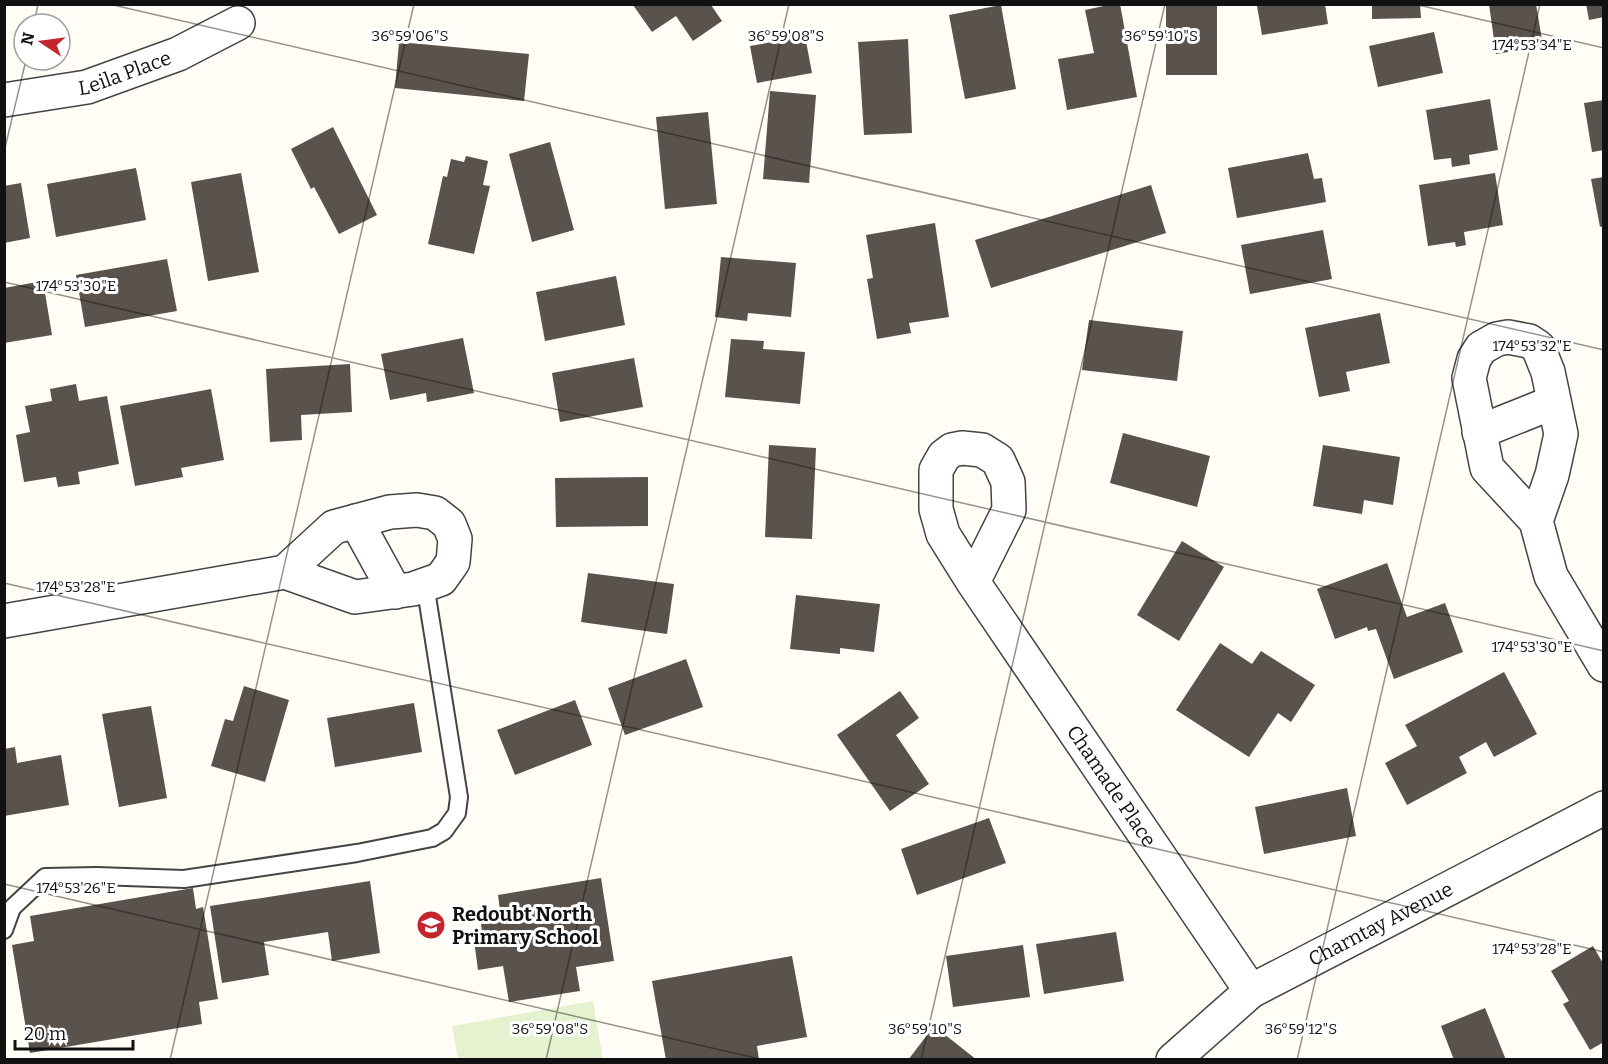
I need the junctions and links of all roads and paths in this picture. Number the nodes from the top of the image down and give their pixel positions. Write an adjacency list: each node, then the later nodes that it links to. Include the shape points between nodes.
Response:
1 (238, 23): 2 (street, Leila Place, via 178,54 87,87)
2 (4, 100)
3 (1554, 402): 4 (street); 4 (street, via 1538,347 1529,341 1497,339 1481,348 1469,378); 6 (street, via 1561,434)
4 (1479, 432): 6 (street, via 1487,468)
5 (356, 521): 7 (street, via 334,527); 9 (street); 9 (street, via 417,510 435,513 449,524 456,539 453,562 441,579)
6 (1536, 521): 11 (street, via 1551,576)
7 (285, 572): 9 (street, via 355,597); 10 (street)
8 (973, 582): 14 (street, Chamade Place)
9 (410, 588): 13 (lane, via 459,797 457,813 444,831 432,838 357,853 184,879 45,877 12,908)
10 (4, 621)
11 (1604, 665)
12 (1604, 808): 14 (street, Charntay Avenue)
13 (4, 930)
14 (1251, 991): 15 (street, Charntay Avenue)
15 (1173, 1059)

